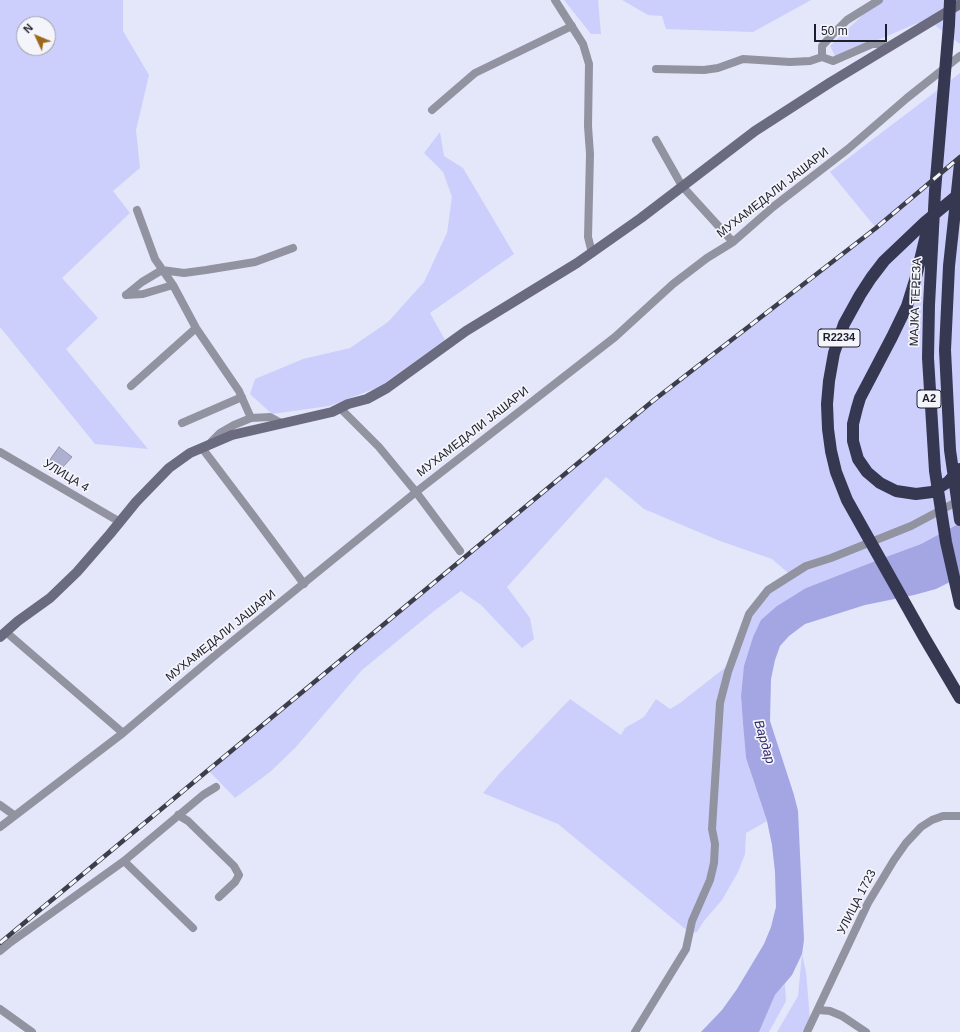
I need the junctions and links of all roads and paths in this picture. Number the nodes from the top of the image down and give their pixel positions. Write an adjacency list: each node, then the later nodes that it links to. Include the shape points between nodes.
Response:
1 (555, 0): 5 (street)
2 (879, 0): 8 (street, via 847,20 832,35 822,46)
3 (950, 0): 14 (highway, МАЈКА ТЕРЕЗА / A2)
4 (960, 4): 6 (main road)
5 (572, 26): 10 (street, via 475,73); 19 (street, via 583,44 589,64 588,236)
6 (888, 47): 8 (street, via 872,44 833,61); 13 (main road, via 755,131)
7 (960, 56): 17 (street, МУХАМЕДАЛИ ЈАШАРИ)
8 (822, 57): 9 (street, via 810,61 790,62 743,59 704,70)
9 (656, 69)
10 (432, 110)
11 (656, 140): 13 (street)
12 (960, 164): 34 (highway, A2, via 949,266 945,350 950,450)
13 (682, 186): 17 (street); 19 (main road)
14 (935, 191): 31 (highway, via 922,253 907,306 860,398 852,429 853,441 858,459 867,472 886,487 902,493 932,492); 38 (highway, МАЈКА ТЕРЕЗА / A2, via 928,305 929,394 939,500)
15 (960, 192): 40 (highway, R2234, via 884,261 851,310 834,353 827,416 829,441 840,485 858,522)
16 (137, 210): 20 (street, via 155,259)
17 (733, 242): 32 (street, МУХАМЕДАЛИ ЈАШАРИ, via 672,284 615,337)
18 (293, 248): 20 (street, via 255,262 184,273)
19 (592, 253): 25 (main road, via 466,331 387,388)
20 (162, 270): 21 (street); 21 (street, via 126,295 144,294)
21 (173, 285): 22 (street)
22 (196, 328): 23 (street); 24 (street)
23 (131, 386)
24 (242, 396): 26 (street); 27 (street)
25 (340, 408): 28 (main road); 32 (street, via 378,447)
26 (251, 418): 28 (street, via 270,417); 29 (street, via 220,433)
27 (182, 423)
28 (281, 424): 29 (main road, via 232,435)
29 (205, 446): 35 (main road, via 169,468); 37 (street)
30 (0, 452): 35 (street, УЛИЦА 4)
31 (960, 469)
32 (416, 492): 36 (street); 37 (street, МУХАМЕДАЛИ ЈАШАРИ)
33 (960, 500): 56 (street, via 911,526 806,566 768,590 749,614 720,703 712,829 716,844 710,880 692,921 686,949)
34 (960, 520)
35 (120, 522): 39 (main road, via 77,572 50,598)
36 (460, 550)
37 (304, 584): 41 (street, МУХАМЕДАЛИ ЈАШАРИ)
38 (960, 604)
39 (3, 635): 41 (street)
40 (960, 698)
41 (123, 733): 45 (street, МУХАМЕДАЛИ ЈАШАРИ)
42 (216, 787): 44 (street)
43 (0, 805): 45 (street)
44 (178, 815): 48 (street); 49 (street, via 188,821 234,866 239,875)
45 (14, 816): 47 (street, МУХАМЕДАЛИ ЈАШАРИ)
46 (960, 816): 53 (street, УЛИЦА 1723, via 943,816 932,820 921,827 906,843 868,903)
47 (0, 827)
48 (124, 861): 50 (street); 51 (street)
49 (219, 897)
50 (193, 928)
51 (0, 951)
52 (0, 1009): 55 (street)
53 (819, 1010): 54 (street, УЛИЦА 1723); 57 (street, via 842,1016)
54 (809, 1031)
55 (32, 1032)
56 (635, 1032)
57 (866, 1032)

